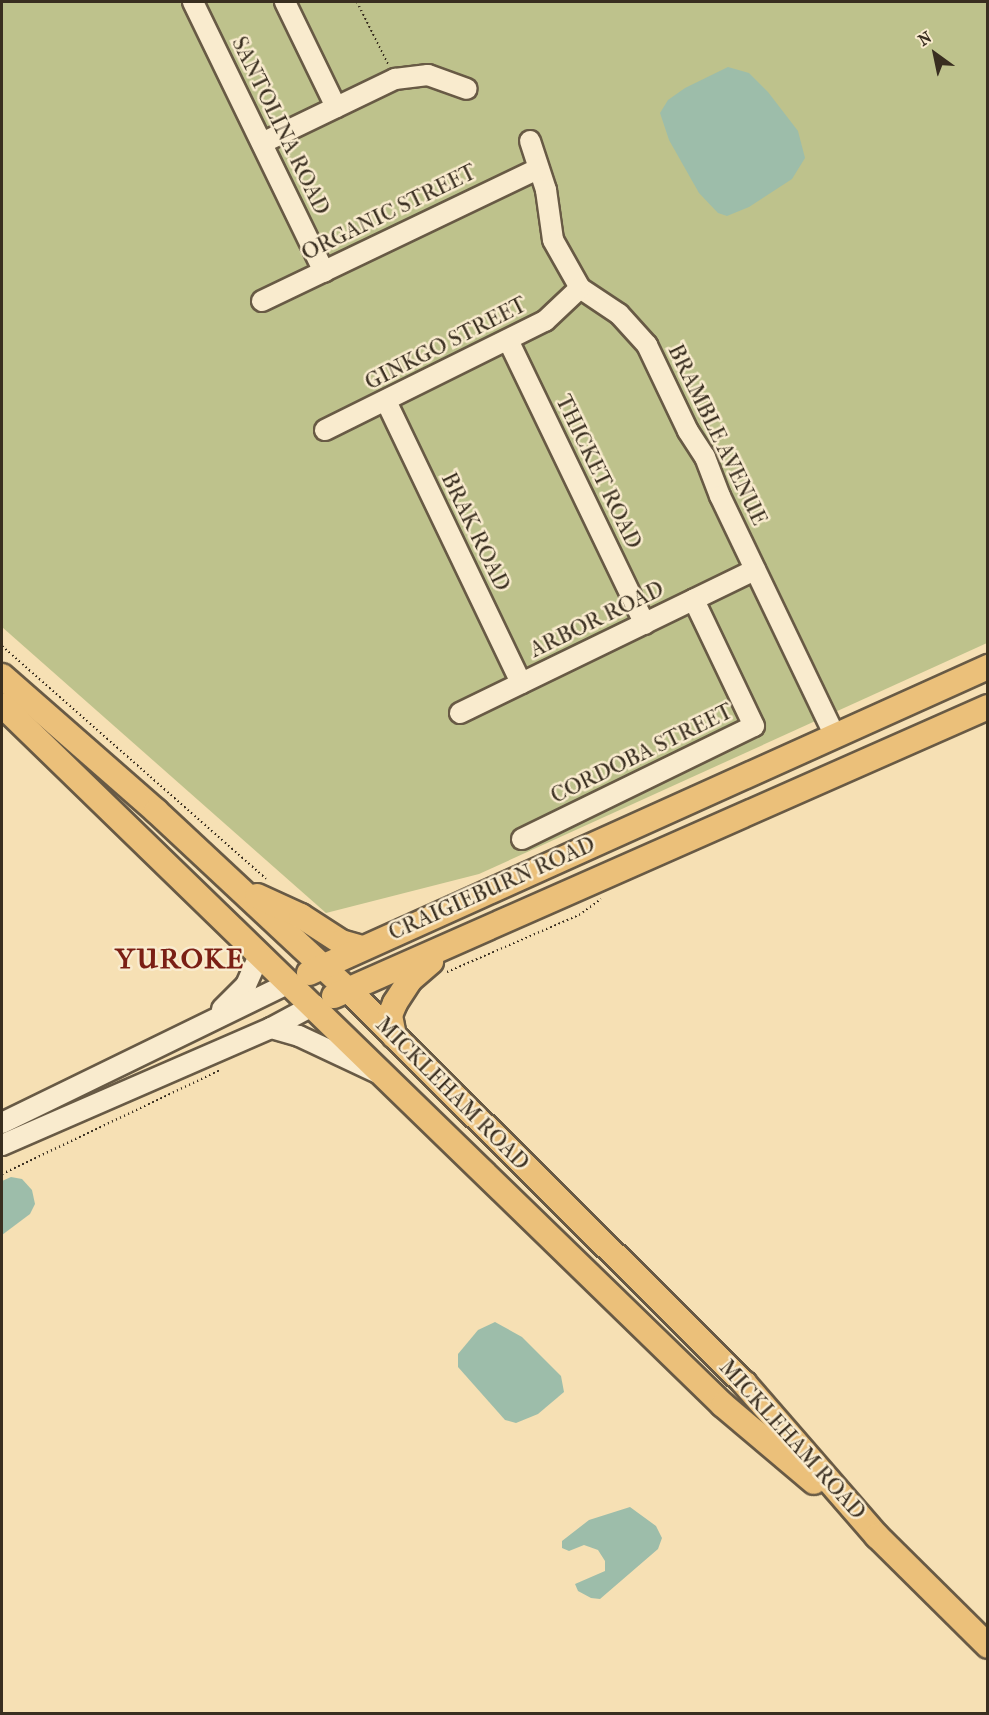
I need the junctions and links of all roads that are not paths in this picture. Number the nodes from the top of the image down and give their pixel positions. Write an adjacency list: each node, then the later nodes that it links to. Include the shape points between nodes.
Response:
1 (194, 2): 6 (street, SANTOLINA ROAD)
2 (285, 2): 4 (street)
3 (466, 89): 4 (street, via 428,75 395,79)
4 (336, 107): 6 (street)
5 (530, 141): 7 (street, BRAMBLE AVENUE)
6 (262, 143): 8 (street, SANTOLINA ROAD)
7 (537, 169): 8 (street, ORGANIC STREET); 9 (street, BRAMBLE AVENUE, via 546,190 553,240)
8 (324, 272): 10 (street, ORGANIC STREET)
9 (580, 288): 11 (street, GINKGO STREET, via 545,321); 14 (street, BRAMBLE AVENUE, via 619,314 647,345 688,431 705,457)
10 (262, 301)
11 (509, 342): 12 (street, GINKGO STREET); 16 (street, THICKET ROAD)
12 (386, 401): 13 (street, GINKGO STREET); 19 (street, BRAK ROAD)
13 (324, 430)
14 (755, 570): 15 (street, ARBOR ROAD); 23 (street, BRAMBLE AVENUE)
15 (694, 600): 16 (street, ARBOR ROAD); 24 (street, CORDOBA STREET, via 754,726 622,794)
16 (645, 624): 19 (street, ARBOR ROAD)
17 (987, 667): 23 (main road, CRAIGIEBURN ROAD)
18 (2, 676): 25 (main road, MICKLEHAM ROAD)
19 (521, 683): 22 (street, ARBOR ROAD)
20 (2, 705): 28 (main road, MICKLEHAM ROAD)
21 (987, 707): 26 (main road, CRAIGIEBURN ROAD)
22 (460, 712)
23 (834, 735): 27 (main road, CRAIGIEBURN ROAD)
24 (522, 839)
25 (239, 888): 27 (main road, via 301,916 341,942); 29 (main road, MICKLEHAM ROAD)
26 (457, 943): 31 (main road, CRAIGIEBURN ROAD); 35 (main road, via 402,990 390,1014)
27 (362, 948): 29 (main road, CRAIGIEBURN ROAD)
28 (260, 954): 30 (main road, MICKLEHAM ROAD); 33 (street, via 246,986)
29 (322, 966): 30 (main road, CRAIGIEBURN ROAD); 31 (main road, MICKLEHAM ROAD)
30 (289, 983): 32 (main road, MICKLEHAM ROAD); 33 (street, CRAIGIEBURN ROAD)
31 (348, 990): 32 (main road, CRAIGIEBURN ROAD); 35 (main road, MICKLEHAM ROAD)
32 (314, 1005): 34 (street, CRAIGIEBURN ROAD); 36 (main road, MICKLEHAM ROAD)
33 (204, 1025): 37 (street, CRAIGIEBURN ROAD)
34 (271, 1028): 36 (street, via 299,1036); 38 (street, CRAIGIEBURN ROAD)
35 (394, 1036): 39 (main road, MICKLEHAM ROAD, via 744,1383)
36 (388, 1078): 39 (main road, MICKLEHAM ROAD, via 723,1405)
37 (2, 1123)
38 (2, 1145)
39 (877, 1536): 40 (main road, MICKLEHAM ROAD)
40 (987, 1646)

